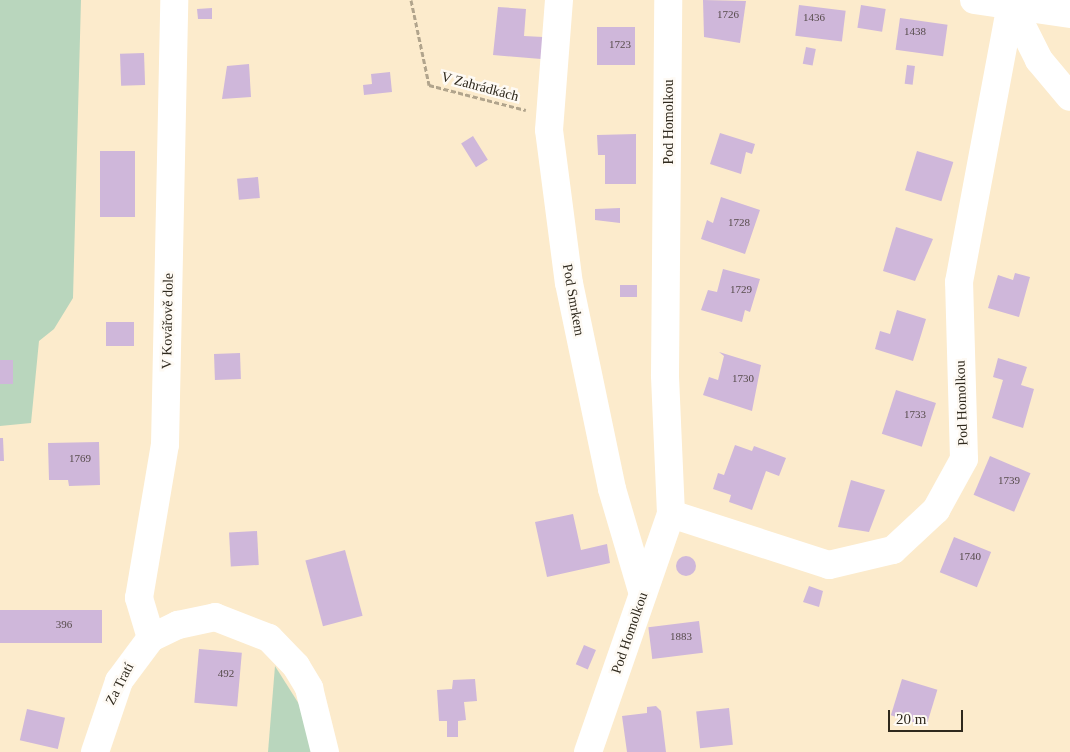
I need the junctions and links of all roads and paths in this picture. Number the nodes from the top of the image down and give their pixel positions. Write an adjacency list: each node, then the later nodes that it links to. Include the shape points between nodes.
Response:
1 (174, 0): 12 (street, V Kovářově dole, via 165,444 140,598)
2 (411, 0): 9 (path, V Zahrádkách, via 429,85)
3 (559, 0): 9 (street, Pod Smrkem)
4 (668, 0): 10 (street, Pod Homolkou, via 665,375)
5 (974, 0): 6 (street)
6 (1010, 4): 7 (street); 8 (street, via 1040,60); 10 (street, Pod Homolkou, via 959,282 964,459 936,510 893,550 829,565)
7 (1070, 14)
8 (1070, 97)
9 (550, 117): 11 (street, Pod Smrkem, via 569,283 588,384 612,489)
10 (672, 514): 11 (street, Pod Homolkou)
11 (643, 594): 15 (street, Pod Homolkou)
12 (151, 638): 13 (street, Za Tratí, via 118,681); 14 (street, Za Tratí, via 178,625 215,617 269,638 296,666 309,688)
13 (95, 752)
14 (325, 752)
15 (588, 752)

